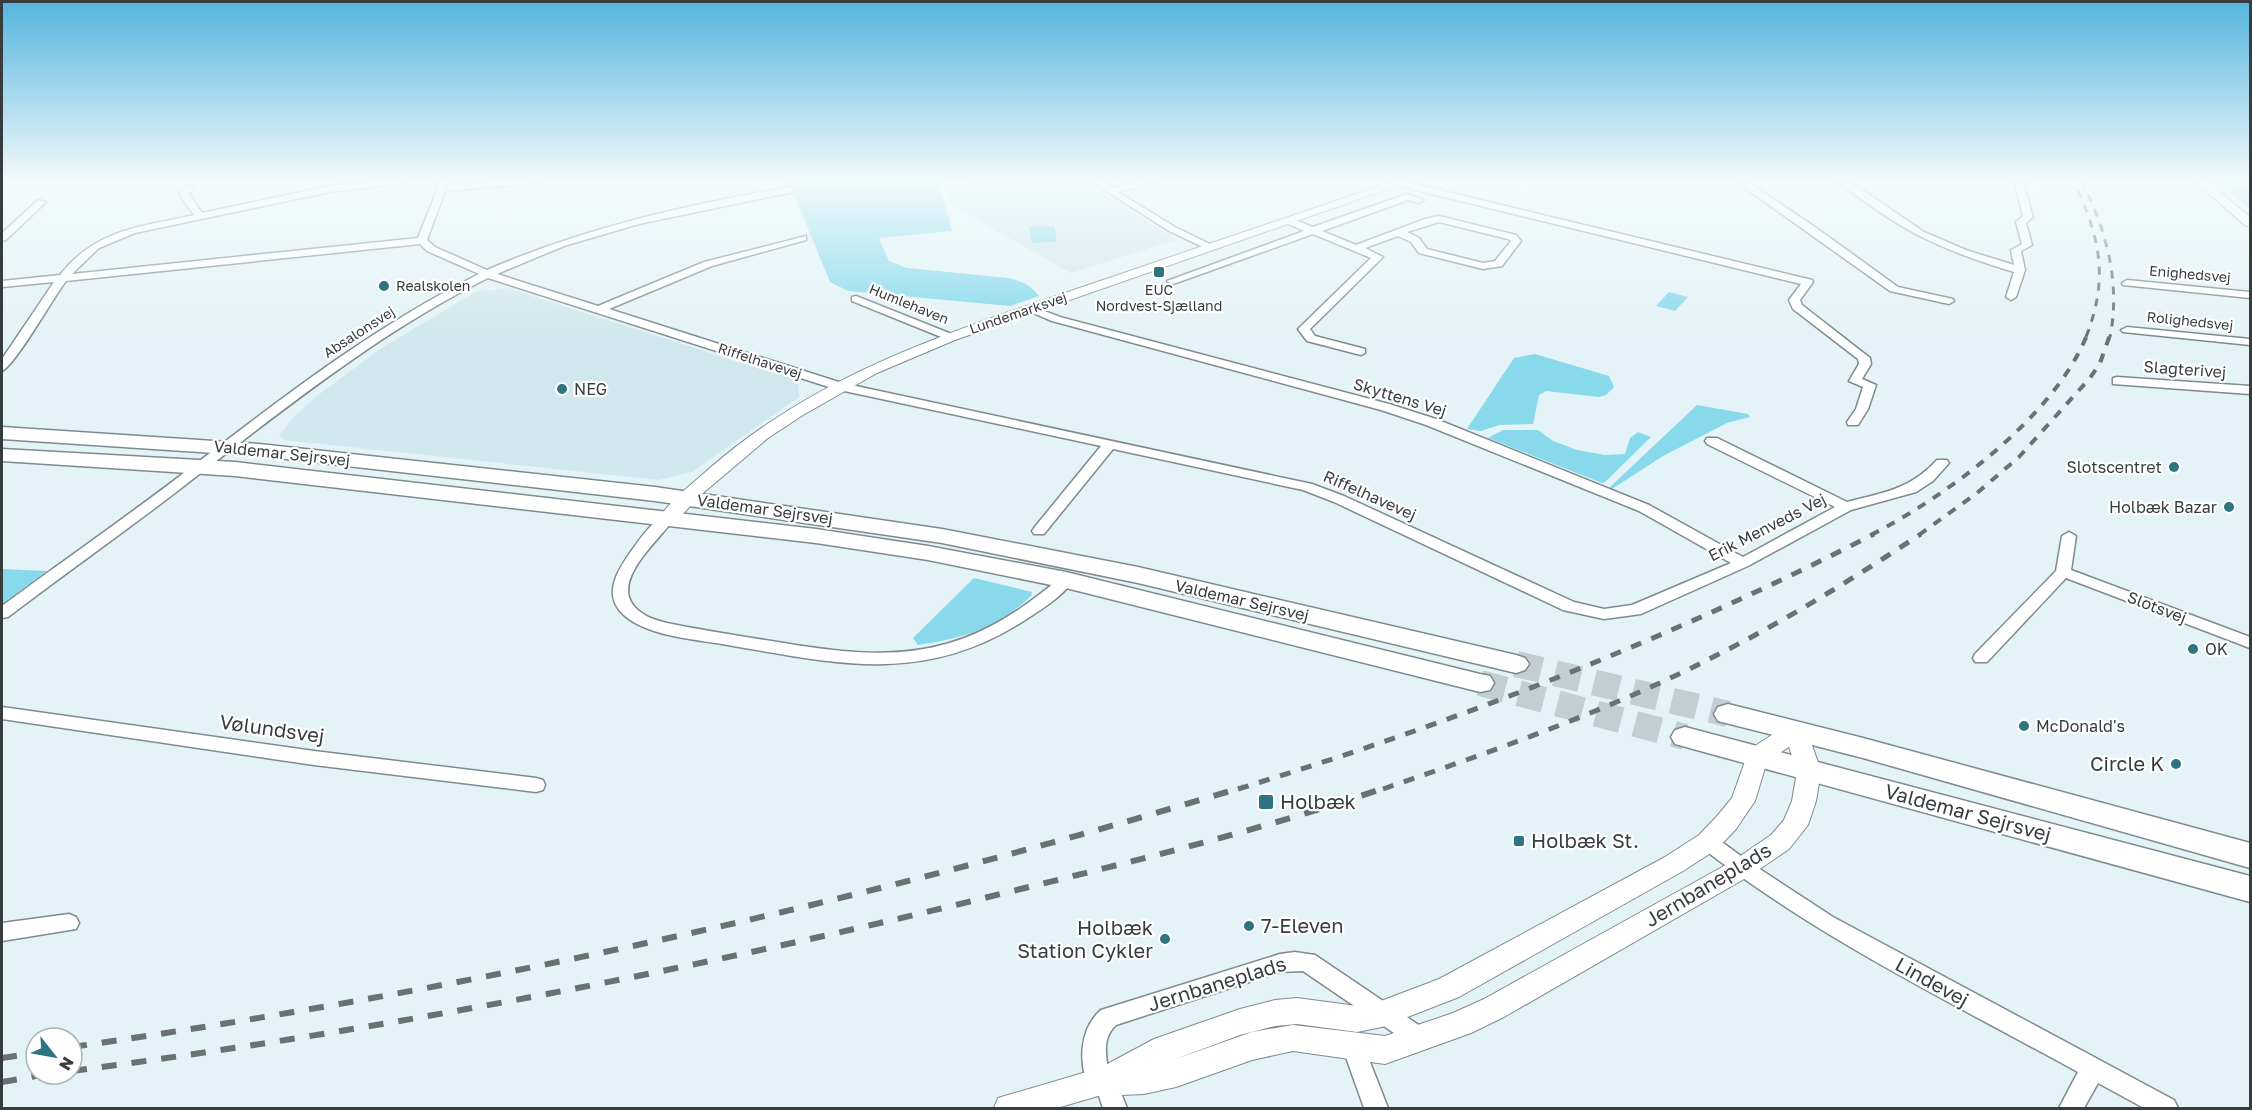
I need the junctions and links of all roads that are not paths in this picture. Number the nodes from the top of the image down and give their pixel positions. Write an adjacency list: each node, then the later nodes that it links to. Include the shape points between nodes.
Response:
1 (131, 232): 20 (street, via 87,252)
2 (425, 232): 15 (street)
3 (603, 232): 19 (street, Absalonsvej, via 550,248)
4 (1178, 232): 16 (street)
5 (1257, 232): 16 (street, Lundemarksvej)
6 (1312, 232): 21 (street)
7 (1316, 232): 17 (street)
8 (1398, 232): 9 (street, via 1416,240 1423,251 1484,266 1497,264 1516,241); 17 (street)
9 (1491, 232)
10 (1605, 232): 38 (street, via 1808,282 1794,300 1797,307 1864,358 1865,364 1855,381 1870,385)
11 (1816, 232): 27 (street, via 1894,289)
12 (1917, 232): 18 (street, via 1968,254)
13 (2023, 232): 18 (street, via 2026,246 2016,250)
14 (802, 238): 29 (street, via 708,264)
15 (422, 241): 19 (street, Riffelhavevej, via 431,249); 20 (street)
16 (1211, 247): 28 (street, Lundemarksvej)
17 (1356, 249): 33 (street, via 1378,257 1304,329 1311,339)
18 (2020, 270): 25 (street)
19 (488, 274): 29 (street, Riffelhavevej); 42 (street, Absalonsvej, via 377,337)
20 (63, 278): 23 (street); 34 (street)
21 (1172, 281)
22 (2127, 283): 24 (street, Enighedsvej)
23 (2, 284)
24 (2250, 295)
25 (2011, 297)
26 (856, 299): 31 (street, Humlehaven)
27 (1948, 301)
28 (1030, 309): 31 (street, Lundemarksvej); 51 (street, Skyttens Vej, via 1431,422 1654,512)
29 (597, 310): 36 (street, Riffelhavevej)
30 (2127, 330): 32 (street, Rolighedsvej)
31 (950, 337): 36 (street, Lundemarksvej)
32 (2250, 342)
33 (1360, 351)
34 (2, 366)
35 (2117, 381): 37 (street, Slagterivej)
36 (839, 386): 41 (street, Riffelhavevej); 46 (street, Lundemarksvej, via 756,439)
37 (2250, 390)
38 (1853, 422)
39 (2, 433): 42 (main road, Valdemar Sejrsvej)
40 (1712, 441): 47 (street)
41 (1110, 444): 49 (street); 55 (street, Riffelhavevej, via 1307,487 1569,606)
42 (226, 447): 45 (street, Absalonsvej); 46 (main road, Valdemar Sejrsvej)
43 (2, 455): 45 (main road, Valdemar Sejrsvej)
44 (1942, 463): 47 (street, Erik Menveds Vej, via 1911,489)
45 (202, 466): 48 (main road, Valdemar Sejrsvej); 54 (street, Absalonsvej)
46 (686, 498): 48 (street, Lundemarksvej); 58 (main road, Valdemar Sejrsvej, via 971,541 1138,575)
47 (1846, 507): 51 (street, Erik Menveds Vej)
48 (667, 519): 53 (main road, Valdemar Sejrsvej, via 928,552); 53 (street, via 628,567 619,589 628,612 664,628 813,653 880,660 949,648 1018,619)
49 (1039, 531)
50 (2069, 536): 52 (street)
51 (1743, 563): 55 (street, Erik Menveds Vej, via 1635,610)
52 (2063, 572): 56 (street, Slotsvej); 57 (street)
53 (1066, 580): 59 (main road, Valdemar Sejrsvej)
54 (2, 613)
55 (1604, 614)
56 (2250, 643)
57 (1981, 658)
58 (1516, 664)
59 (1480, 683)
60 (2, 712): 66 (street, Vølundsvej, via 314,758)
61 (1728, 714): 62 (main road, Valdemar Sejrsvej)
62 (1795, 731): 64 (street); 65 (street, Jernbaneplads); 68 (main road, Valdemar Sejrsvej)
63 (1685, 738): 64 (main road, Valdemar Sejrsvej)
64 (1757, 756): 65 (main road, Valdemar Sejrsvej); 67 (street, Jernbaneplads, via 1743,801)
65 (1809, 771): 69 (street, Jernbaneplads, via 1795,825 1780,842); 70 (main road, Valdemar Sejrsvej)
66 (536, 785)
67 (1708, 842): 69 (street, Lindevej); 73 (street, Jernbaneplads, via 1449,988)
68 (2250, 856)
69 (1742, 868): 74 (street, Jernbaneplads, via 1494,1008); 76 (street, Lindevej, via 1826,923)
70 (2250, 889)
71 (69, 923): 72 (street)
72 (2, 932)
73 (1382, 1014): 74 (street, Jernbaneplads); 77 (street, Jernbaneplads, via 1357,1019 1297,1011 1240,1022 1164,1049); 77 (street, Jernbaneplads, via 1306,962 1280,963 1109,1017 1099,1025 1094,1039)
74 (1421, 1039): 75 (street, Jernbaneplads, via 1385,1050)
75 (1353, 1047): 77 (street, Jernbaneplads, via 1293,1038 1252,1046 1176,1073); 79 (street)
76 (2093, 1069): 80 (street); 81 (street, Lindevej)
77 (1106, 1090): 78 (street, Jernbaneplads)
78 (1009, 1108)
79 (1376, 1108)
80 (2071, 1108)
81 (2166, 1108)

